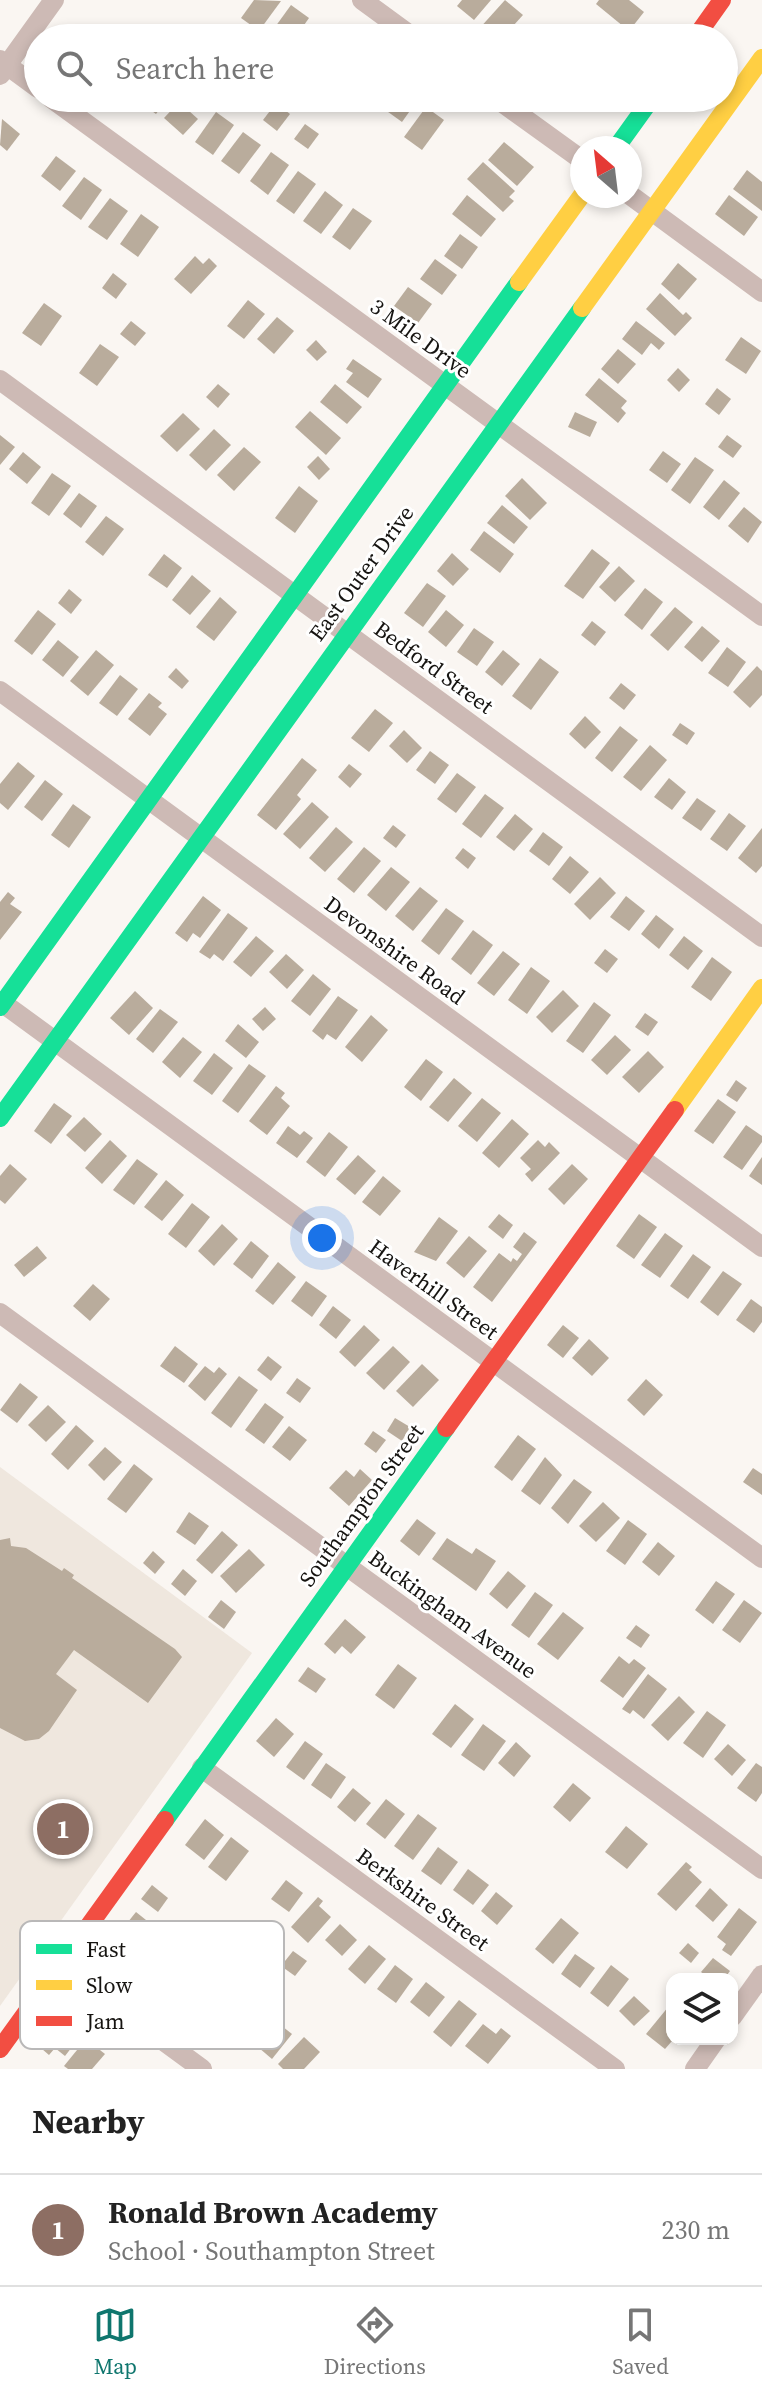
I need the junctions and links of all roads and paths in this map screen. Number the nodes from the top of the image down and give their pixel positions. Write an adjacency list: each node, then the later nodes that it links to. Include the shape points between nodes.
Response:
1 (54, 0): 4 (street)
2 (362, 0): 5 (street)
3 (722, 0): 6 (street)
4 (35, 24)
5 (395, 24)
6 (705, 24)
7 (24, 39): 9 (street)
8 (762, 58): 11 (street, East Outer Drive)
9 (2, 67): 10 (street)
10 (24, 80)
11 (738, 91)
12 (70, 112): 23 (street, 3 Mile Drive)
13 (515, 112): 17 (street)
14 (642, 112): 16 (street)
15 (723, 112): 20 (street, East Outer Drive)
16 (625, 136)
17 (570, 151)
18 (642, 204): 20 (street)
19 (573, 208): 23 (street, East Outer Drive)
20 (652, 211): 21 (street); 24 (street, East Outer Drive)
21 (762, 292)
22 (0, 380): 25 (street, Bedford Street)
23 (446, 385): 24 (street, 3 Mile Drive); 25 (street, East Outer Drive)
24 (498, 424): 26 (street, 3 Mile Drive); 27 (street, East Outer Drive)
25 (296, 596): 27 (street, Bedford Street); 29 (street, East Outer Drive)
26 (762, 616)
27 (347, 633): 30 (street, East Outer Drive); 31 (street, Bedford Street)
28 (0, 691): 29 (street, Devonshire Road)
29 (149, 800): 30 (street, Devonshire Road); 33 (street, East Outer Drive)
30 (201, 838): 34 (street, East Outer Drive); 36 (street, Devonshire Road)
31 (762, 937)
32 (762, 988): 36 (street, Southampton Street)
33 (1, 1004): 34 (street, Haverhill Street)
34 (54, 1042): 35 (street, East Outer Drive); 39 (street, Haverhill Street)
35 (0, 1118)
36 (639, 1158): 37 (street, Devonshire Road); 39 (street, Southampton Street)
37 (762, 1247)
38 (0, 1313): 41 (street, Buckingham Avenue)
39 (493, 1362): 40 (street, Haverhill Street); 41 (street, Southampton Street)
40 (762, 1558)
41 (347, 1566): 42 (street, Southampton Street); 43 (street, Buckingham Avenue)
42 (202, 1768): 44 (street, Southampton Street); 52 (street, Berkshire Street)
43 (762, 1869)
44 (92, 1921)
45 (762, 1975): 46 (street)
46 (738, 2009)
47 (20, 2021): 49 (street, Southampton Street)
48 (712, 2045): 53 (street)
49 (0, 2049)
50 (175, 2049): 51 (street)
51 (202, 2069)
52 (615, 2069)
53 (695, 2069)

